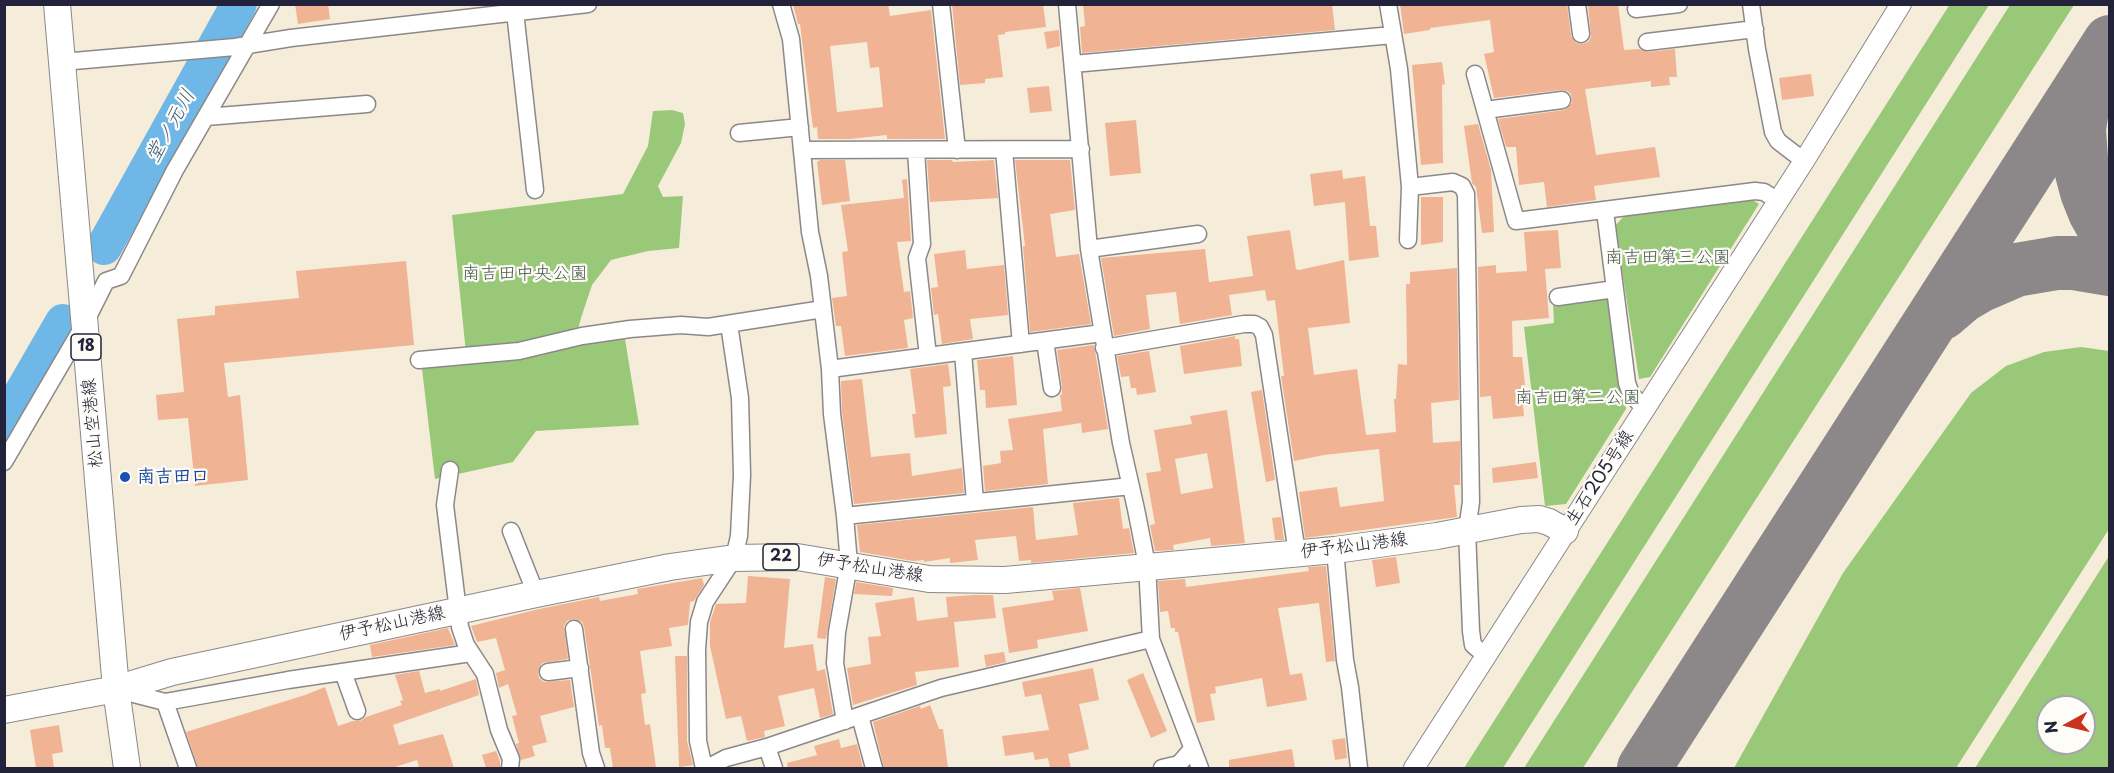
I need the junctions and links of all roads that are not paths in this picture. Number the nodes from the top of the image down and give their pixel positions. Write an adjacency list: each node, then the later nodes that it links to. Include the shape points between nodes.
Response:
1 (57, 4): 19 (main road, 松山空港線 / 18)
2 (271, 4): 18 (street)
3 (588, 4): 13 (street)
4 (781, 4): 26 (street, via 790,39)
5 (941, 4): 31 (street)
6 (1067, 4): 20 (street)
7 (1388, 4): 16 (street)
8 (1577, 4): 15 (street)
9 (1679, 4): 12 (street)
10 (1751, 4): 14 (street)
11 (1901, 4): 33 (street, 生石205号線)
12 (1636, 9)
13 (515, 12): 18 (street); 35 (street)
14 (1755, 29): 17 (street); 33 (street, via 1773,132 1778,141)
15 (1581, 34)
16 (1393, 35): 20 (street); 34 (street)
17 (1647, 42)
18 (241, 46): 19 (street); 25 (street)
19 (62, 62): 45 (main road, 松山空港線 / 18)
20 (1073, 64): 28 (street)
21 (1475, 75): 24 (street)
22 (1562, 100): 24 (street)
23 (367, 104): 25 (street)
24 (1485, 110): 37 (street, via 1516,221)
25 (206, 117): 45 (street, via 121,276 106,281)
26 (800, 127): 27 (street); 29 (street)
27 (739, 133)
28 (1081, 149): 32 (street); 40 (street)
29 (803, 150): 30 (street); 43 (street, via 810,232)
30 (916, 150): 31 (street); 50 (street, via 922,244 917,258)
31 (957, 150): 32 (street)
32 (1004, 150): 48 (street)
33 (1804, 161): 36 (street, 生石205号線)
34 (1410, 187): 39 (street); 60 (street, via 1454,182 1466,194 1470,502)
35 (535, 190)
36 (1778, 201): 37 (street, via 1755,191); 54 (street, 生石205号線)
37 (1605, 211): 41 (street)
38 (1198, 234): 40 (street)
39 (1407, 240)
40 (1089, 249): 46 (street)
41 (1615, 289): 42 (street); 54 (street, via 1628,383 1631,394)
42 (1557, 297)
43 (823, 309): 44 (street); 52 (street)
44 (729, 324): 51 (street, via 630,329 519,351); 65 (street, via 740,398 741,443 739,536)
45 (84, 325): 55 (street); 77 (main road, 松山空港線 / 18)
46 (1103, 340): 47 (street); 57 (street); 64 (street, via 1244,324 1260,327)
47 (1045, 341): 48 (street); 53 (street)
48 (1021, 344): 49 (street)
49 (963, 352): 50 (street); 58 (street)
50 (928, 356): 52 (street)
51 (419, 360)
52 (830, 369): 59 (street)
53 (1052, 388)
54 (1644, 408): 62 (street, 生石205号線)
55 (4, 462)
56 (450, 470): 69 (street, via 445,505)
57 (1131, 486): 58 (street); 67 (street)
58 (975, 502): 59 (street)
59 (845, 516): 66 (street)
60 (1467, 530): 62 (main road, 伊予松山港線 / 22, via 1539,519); 63 (main road, 伊予松山港線 / 22); 73 (street, via 1471,632 1473,645)
61 (511, 531): 68 (street)
62 (1565, 531): 73 (street, 生石205号線)
63 (1335, 550): 64 (main road, 伊予松山港線 / 22); 93 (street)
64 (1297, 553): 67 (main road, 伊予松山港線 / 22)
65 (734, 558): 66 (main road, 伊予松山港線 / 22, via 797,556); 68 (main road, 伊予松山港線 / 22); 88 (street, via 705,602 699,622 698,741)
66 (849, 564): 67 (main road, 伊予松山港線 / 22, via 929,579 1005,579); 81 (street, via 835,648 836,672)
67 (1147, 565): 71 (street)
68 (536, 594): 69 (main road, 伊予松山港線 / 22)
69 (457, 610): 72 (street); 77 (main road, 伊予松山港線 / 22, via 172,672)
70 (574, 629): 74 (street)
71 (1151, 639): 81 (street, via 941,688); 83 (street)
72 (471, 653): 75 (street); 86 (street, via 485,674 511,759)
73 (1486, 656): 94 (street, 生石205号線)
74 (580, 668): 76 (street); 87 (street)
75 (343, 672): 78 (street); 80 (street)
76 (548, 672)
77 (117, 689): 78 (street); 79 (main road, 伊予松山港線 / 22); 84 (main road, 松山空港線 / 18)
78 (165, 702): 85 (street)
79 (4, 710)
80 (357, 711)
81 (853, 719): 82 (street); 90 (street)
82 (767, 747): 88 (street); 89 (street)
83 (1192, 748): 91 (street, via 1179,764); 92 (street)
84 (127, 768)
85 (188, 768)
86 (510, 768)
87 (596, 768)
88 (705, 768)
89 (774, 768)
90 (874, 768)
91 (1162, 768)
92 (1200, 768)
93 (1359, 768)
94 (1414, 768)

